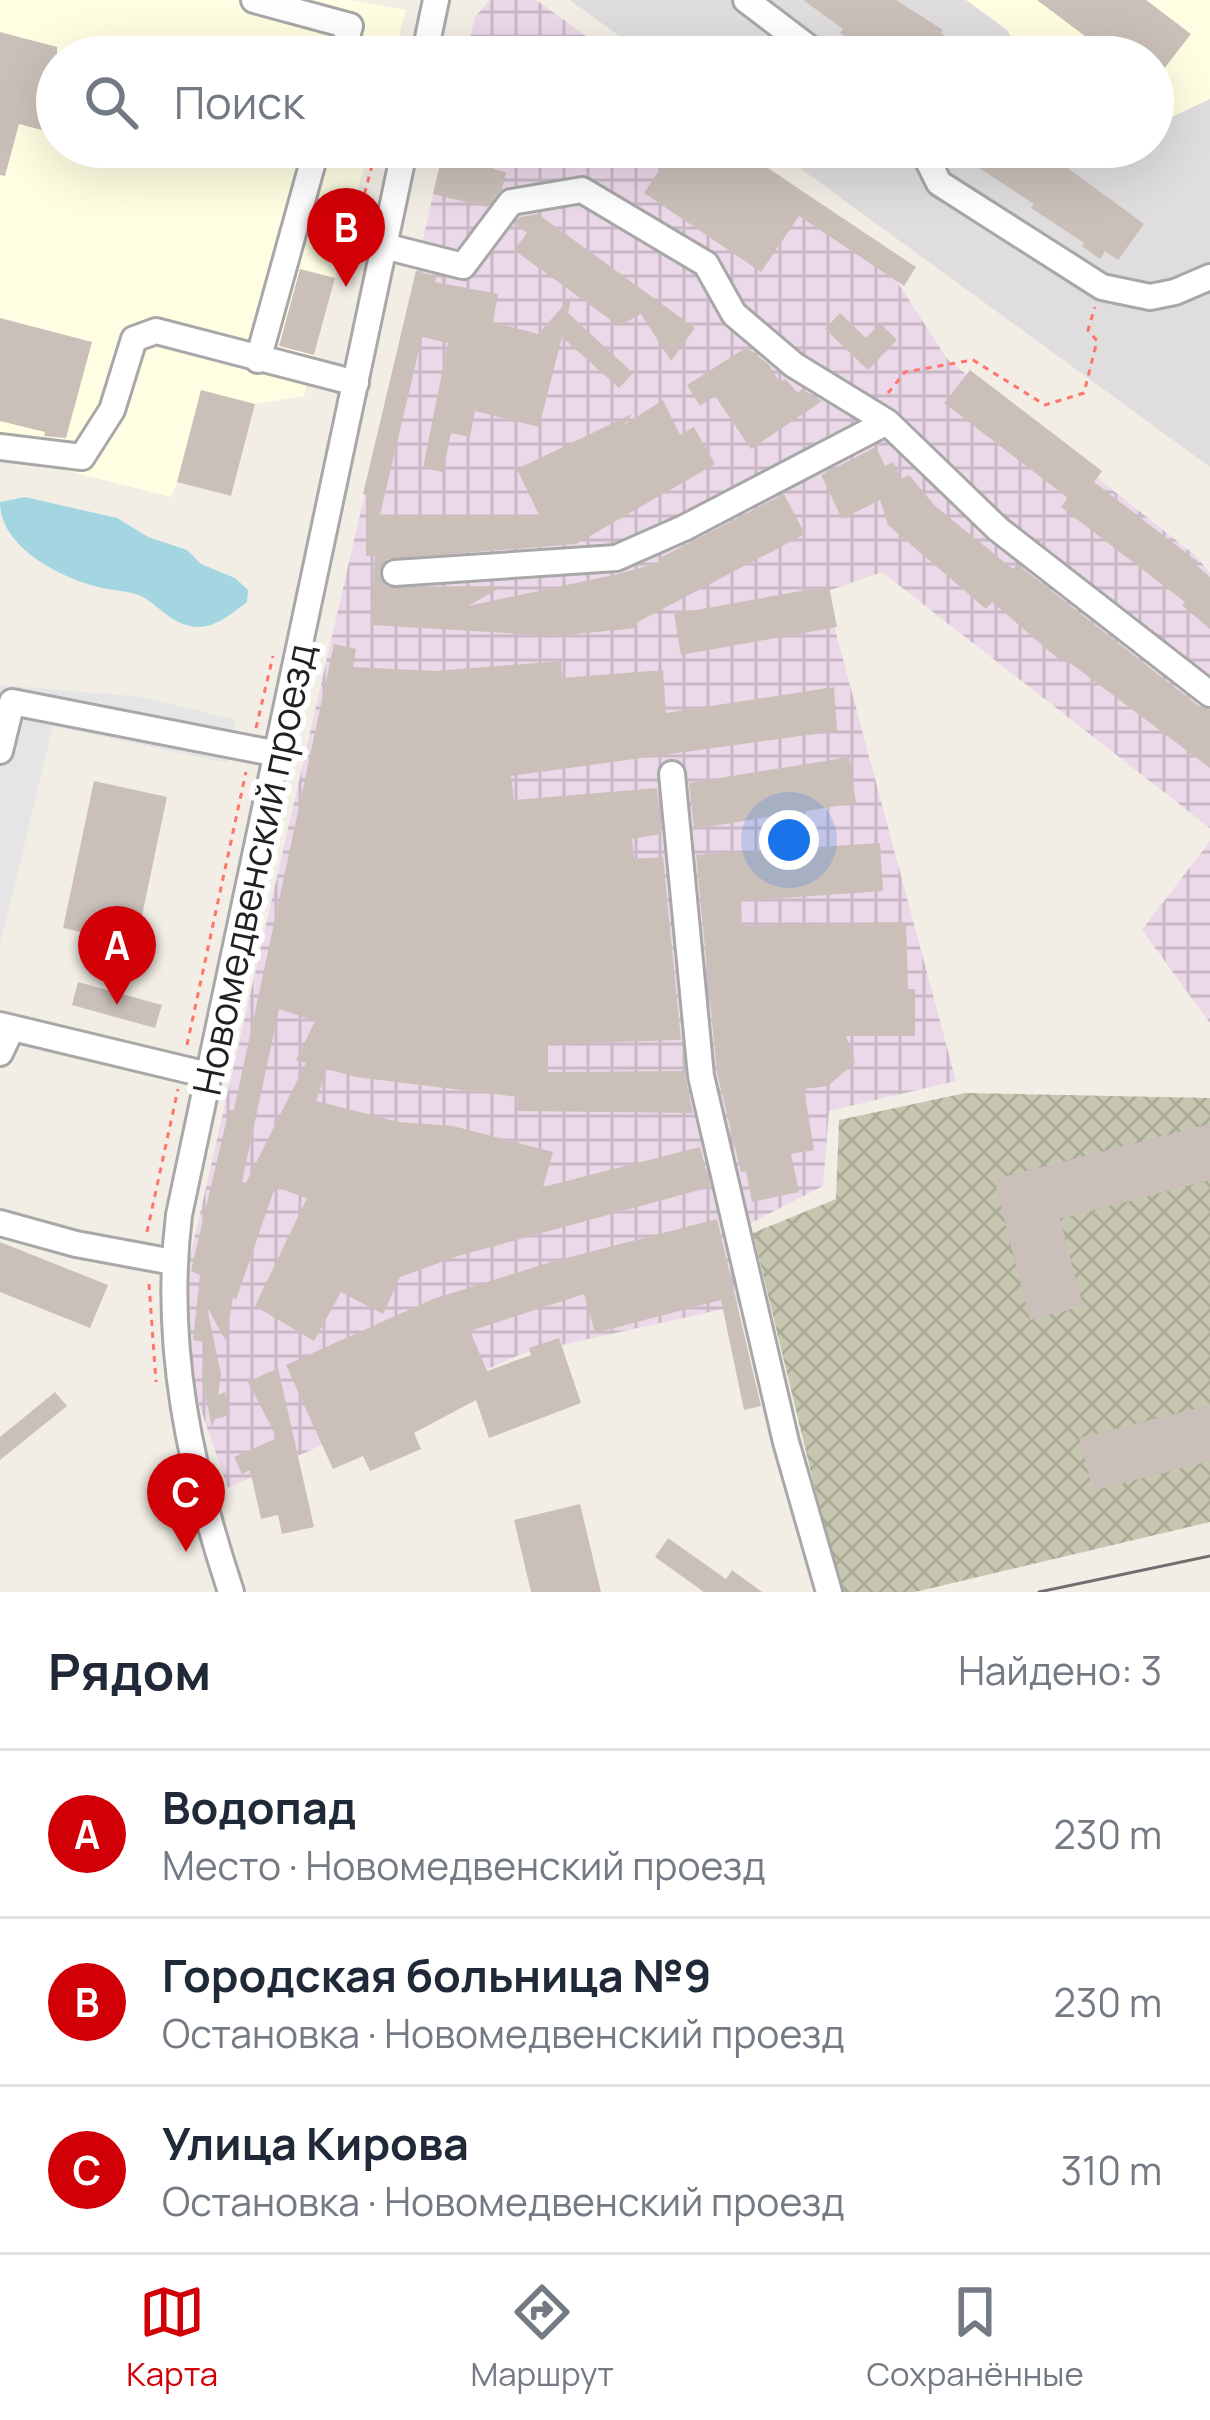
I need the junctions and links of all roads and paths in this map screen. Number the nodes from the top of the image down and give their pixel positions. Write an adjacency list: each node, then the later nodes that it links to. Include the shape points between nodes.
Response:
1 (254, 0): 4 (street, via 350,26)
2 (436, 0): 5 (street)
3 (746, 0): 6 (street)
4 (347, 36)
5 (428, 36)
6 (793, 36)
7 (310, 168): 13 (street)
8 (401, 168): 10 (street, Новомедвенский проезд)
9 (932, 168): 12 (street, via 939,183)
10 (384, 246): 14 (street, Новомедвенский проезд); 15 (street, via 463,266 511,202 583,190 706,264 734,314 794,365)
11 (1210, 277): 12 (street, via 1150,297)
12 (1102, 286): 15 (path, via 1088,330 1097,341 1084,393 1045,405 973,359 905,372)
13 (258, 360): 14 (street); 16 (street, via 156,331 134,338 112,410 82,457)
14 (356, 383): 20 (street, Новомедвенский проезд)
15 (879, 418): 17 (street, via 616,558); 18 (street, via 998,529)
16 (0, 447)
17 (395, 574)
18 (1210, 694)
19 (0, 751): 20 (street, via 12,702)
20 (278, 754): 24 (street, Новомедвенский проезд)
21 (672, 774): 28 (street, via 701,1076)
22 (6, 1027): 23 (street); 24 (street)
23 (0, 1053)
24 (208, 1075): 26 (street, Новомедвенский проезд)
25 (0, 1222): 26 (street)
26 (173, 1262): 27 (street, Новомедвенский проезд, via 183,1413)
27 (231, 1592)
28 (829, 1592)

